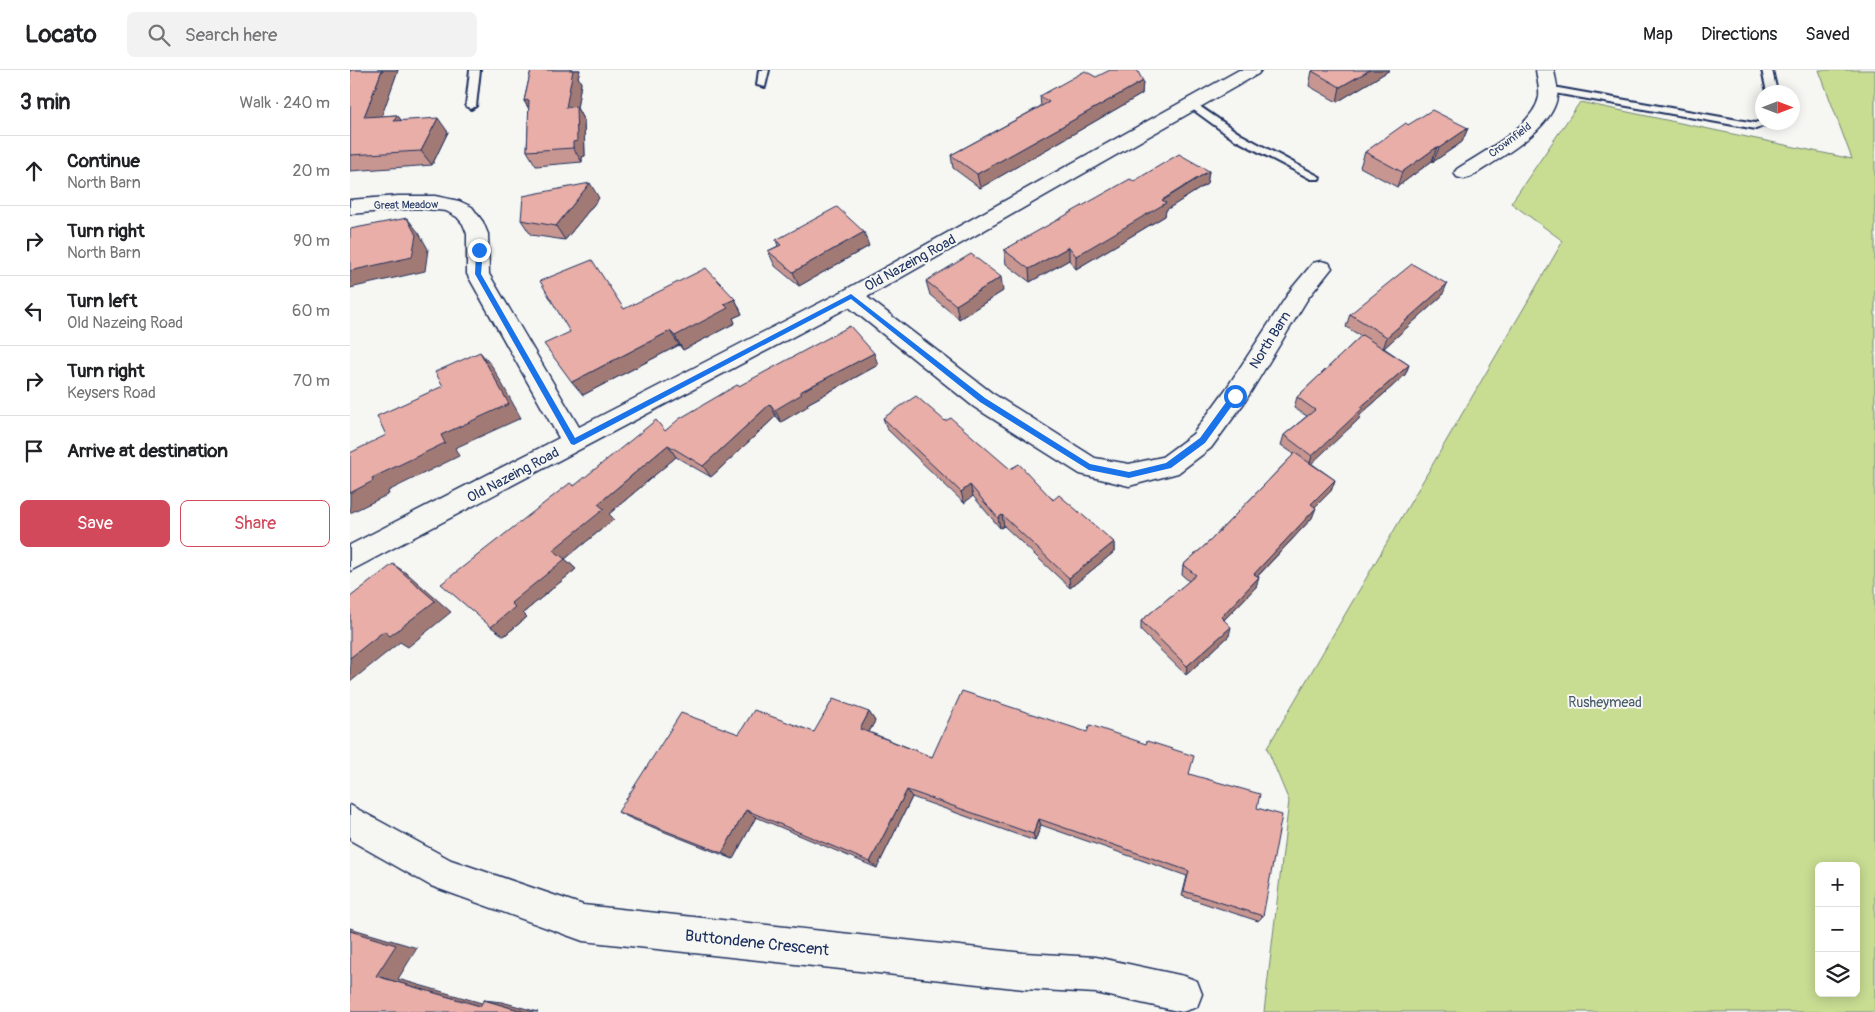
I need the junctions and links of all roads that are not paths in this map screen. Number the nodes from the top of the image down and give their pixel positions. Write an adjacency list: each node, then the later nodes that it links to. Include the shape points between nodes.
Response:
1 (475, 70): 10 (lane)
2 (764, 70): 6 (lane)
3 (1252, 70): 9 (street, Old Nazeing Road)
4 (1545, 70): 8 (street, Crownfield)
5 (1767, 70): 7 (lane)
6 (762, 85)
7 (1770, 85)
8 (1547, 89): 11 (lane); 12 (street, Crownfield, via 1548,98 1542,114 1519,135)
9 (1192, 104): 13 (lane, via 1236,136); 16 (street, Old Nazeing Road)
10 (471, 106)
11 (1755, 126)
12 (1464, 173)
13 (1315, 177)
14 (350, 207): 17 (street, Great Meadow, via 435,202 461,208 473,221 479,250 478,274)
15 (1321, 268): 16 (street, North Barn, via 1300,293 1235,396 1202,440 1169,466 1129,475 1089,467 983,400)
16 (851, 296): 17 (street, Old Nazeing Road)
17 (574, 442): 18 (street, Old Nazeing Road)
18 (350, 559)
19 (350, 822): 20 (street, Buttondene Crescent, via 443,874 583,923 1024,971 1096,975)
20 (1184, 994)

